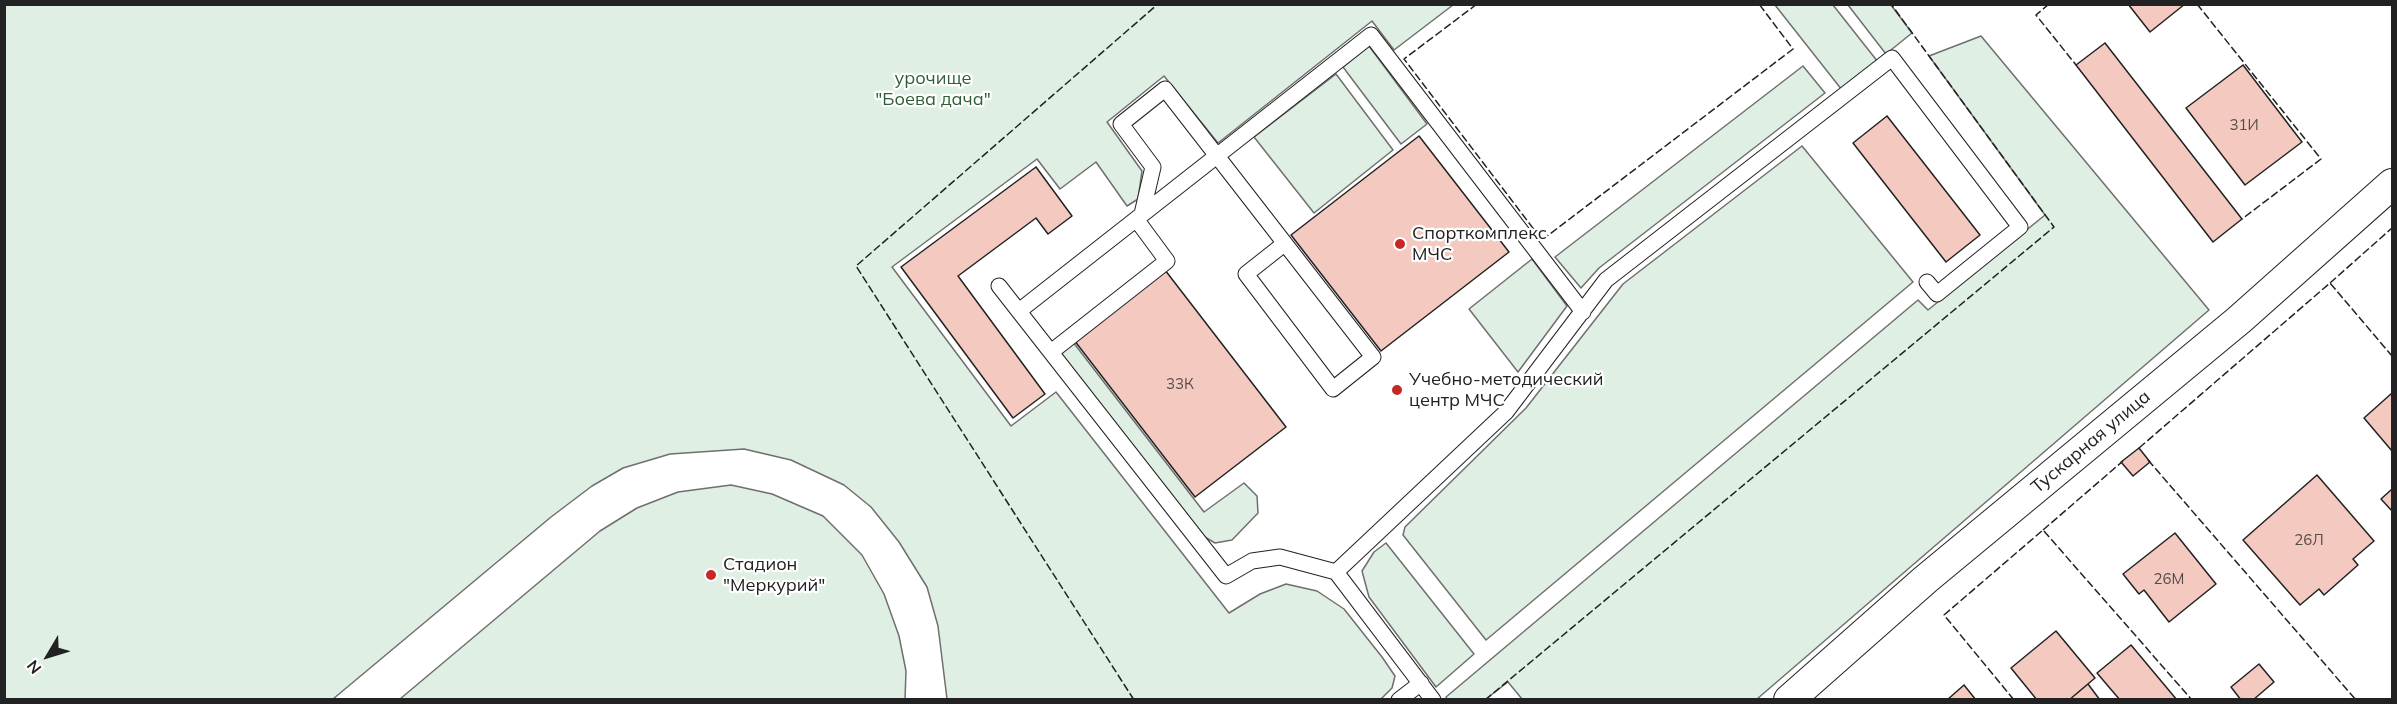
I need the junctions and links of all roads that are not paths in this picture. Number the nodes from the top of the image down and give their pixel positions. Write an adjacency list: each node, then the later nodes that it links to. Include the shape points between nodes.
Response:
1 (1216, 156): 3 (lane); 3 (lane, via 1165,89 1120,124 1153,167); 4 (lane); 8 (lane, via 1371,35)
2 (2392, 184): 14 (street, Тускарная улица, via 2239,320 1926,579)
3 (1139, 217): 7 (lane); 9 (lane, via 1167,261)
4 (1284, 244): 4 (lane, via 1246,274 1333,389 1373,357)
5 (1927, 282): 8 (lane, via 1937,294 2020,227 1892,58 1606,280)
6 (999, 286): 7 (lane)
7 (1019, 310): 9 (lane)
8 (1582, 312): 10 (lane, via 1506,412)
9 (1051, 352): 10 (lane, via 1226,576 1252,561 1280,557)
10 (1336, 572): 11 (lane)
11 (1421, 683): 12 (lane); 13 (lane)
12 (1399, 699)
13 (1433, 699)
14 (1789, 699)

